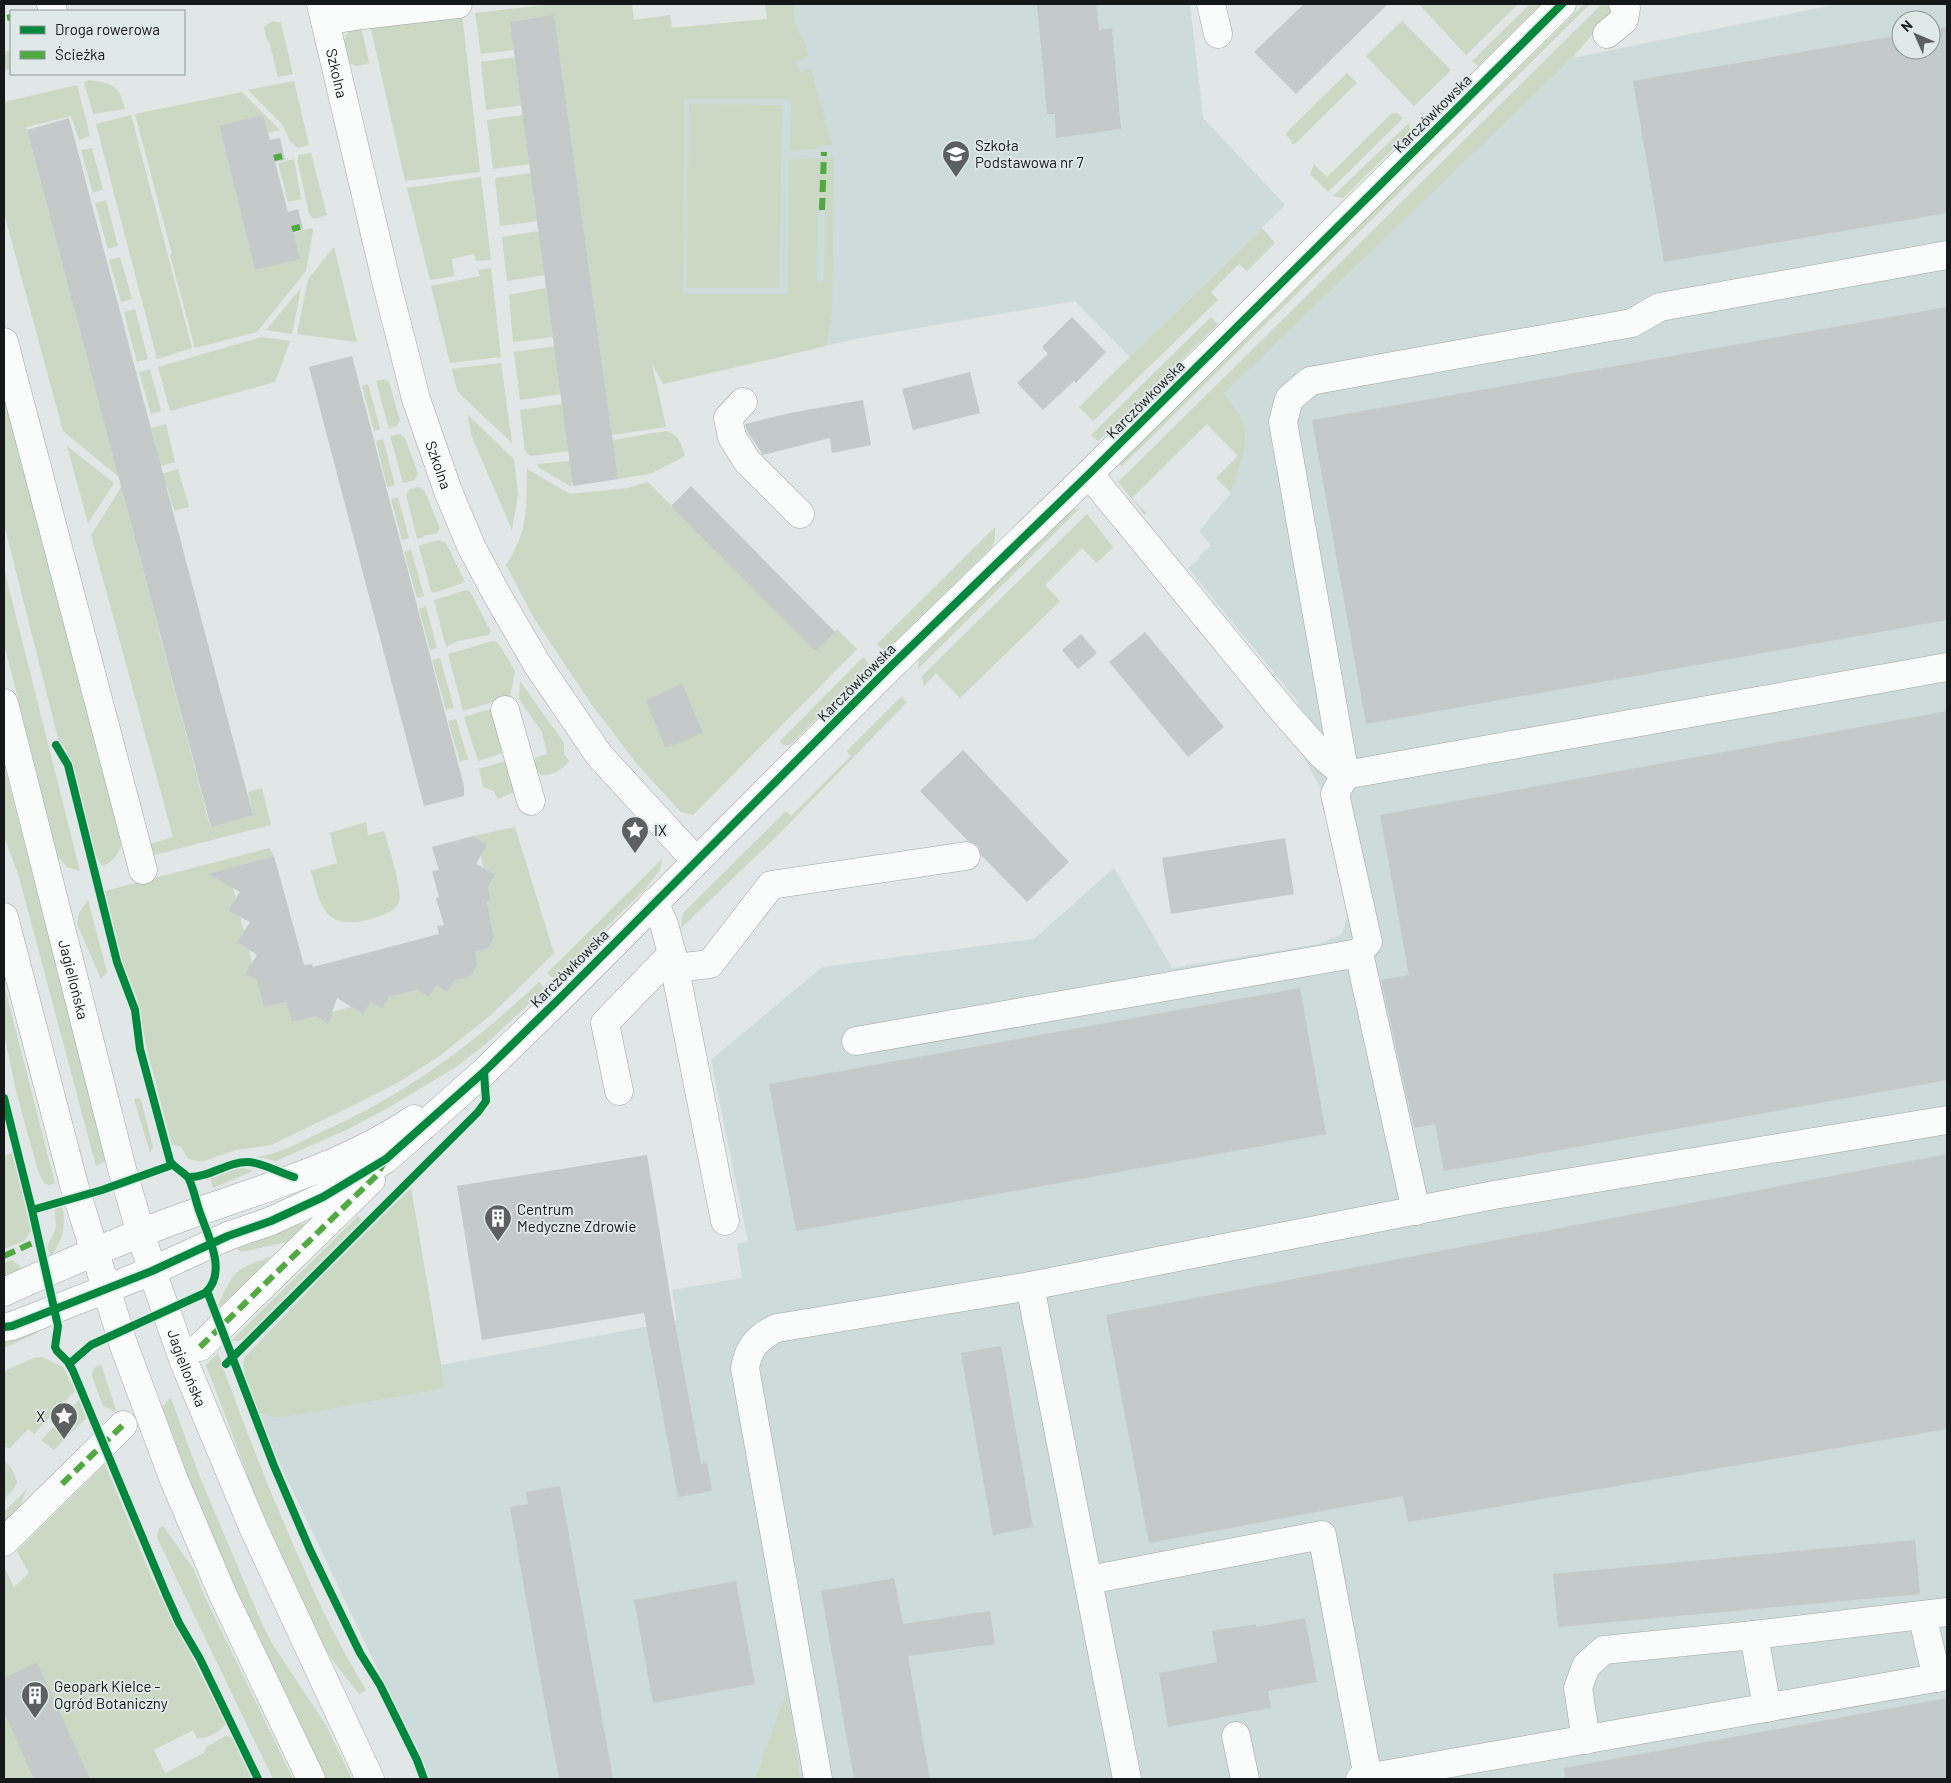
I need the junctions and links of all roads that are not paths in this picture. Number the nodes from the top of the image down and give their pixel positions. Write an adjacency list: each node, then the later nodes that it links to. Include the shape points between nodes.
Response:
1 (458, 4): 5 (street, via 362,15)
2 (1212, 4): 6 (street)
3 (1562, 4): 11 (street, Karczówkowska)
4 (1623, 4): 7 (street, via 1626,8 1624,20)
5 (323, 13): 19 (street, Szkolna, via 416,399 471,546 537,664 599,755)
6 (1218, 34)
7 (1607, 34)
8 (1947, 255): 16 (street, via 1660,307 1632,323 1310,381 1289,399 1283,422)
9 (4, 342): 20 (street)
10 (743, 402): 12 (street, via 728,418 732,437 747,461)
11 (1088, 474): 16 (street, via 1285,713 1322,755); 19 (street, Karczówkowska)
12 (800, 514)
13 (1947, 667): 16 (street)
14 (4, 703): 32 (street, Jagiellońska)
15 (506, 710): 17 (street)
16 (1345, 775): 23 (street, via 1335,794 1368,942)
17 (531, 801)
18 (966, 856): 24 (street, via 770,885 710,964)
19 (696, 861): 21 (street, Karczówkowska)
20 (143, 870)
21 (654, 902): 24 (street); 26 (street, Karczówkowska)
22 (4, 917): 33 (street)
23 (1359, 953): 25 (street); 30 (street)
24 (674, 961): 27 (street, via 605,1023); 31 (street)
25 (856, 1042)
26 (486, 1070): 29 (street, Karczówkowska); 32 (street, Karczówkowska, via 400,1128 338,1161)
27 (619, 1091)
28 (1947, 1120): 30 (street, via 1494,1195)
29 (386, 1159): 34 (street, Karczówkowska, via 323,1197); 39 (street, via 378,1175)
30 (1416, 1211): 35 (street)
31 (725, 1221)
32 (141, 1233): 33 (street, Karczówkowska); 34 (street, Jagiellońska)
33 (94, 1253): 36 (street); 37 (street, Karczówkowska)
34 (152, 1271): 36 (street, Karczówkowska); 50 (street, Jagiellońska, via 184,1362 252,1527)
35 (1030, 1286): 42 (street); 51 (street, via 776,1328 756,1341 746,1358 745,1368)
36 (106, 1290): 38 (street, Karczówkowska); 49 (street, via 174,1480 223,1595)
37 (4, 1292)
38 (4, 1327)
39 (200, 1347)
40 (123, 1425): 41 (street)
41 (4, 1542)
42 (1089, 1580): 52 (street); 54 (street, via 1322,1536)
43 (1934, 1613): 44 (street); 45 (street)
44 (1754, 1635): 46 (street); 48 (street, via 1604,1650 1586,1666 1578,1688)
45 (1942, 1677): 46 (street)
46 (1767, 1708): 48 (street)
47 (1236, 1736): 53 (street)
48 (1586, 1740): 54 (street)
49 (311, 1779)
50 (370, 1779)
51 (818, 1779)
52 (1127, 1779)
53 (1245, 1779)
54 (1364, 1779)

